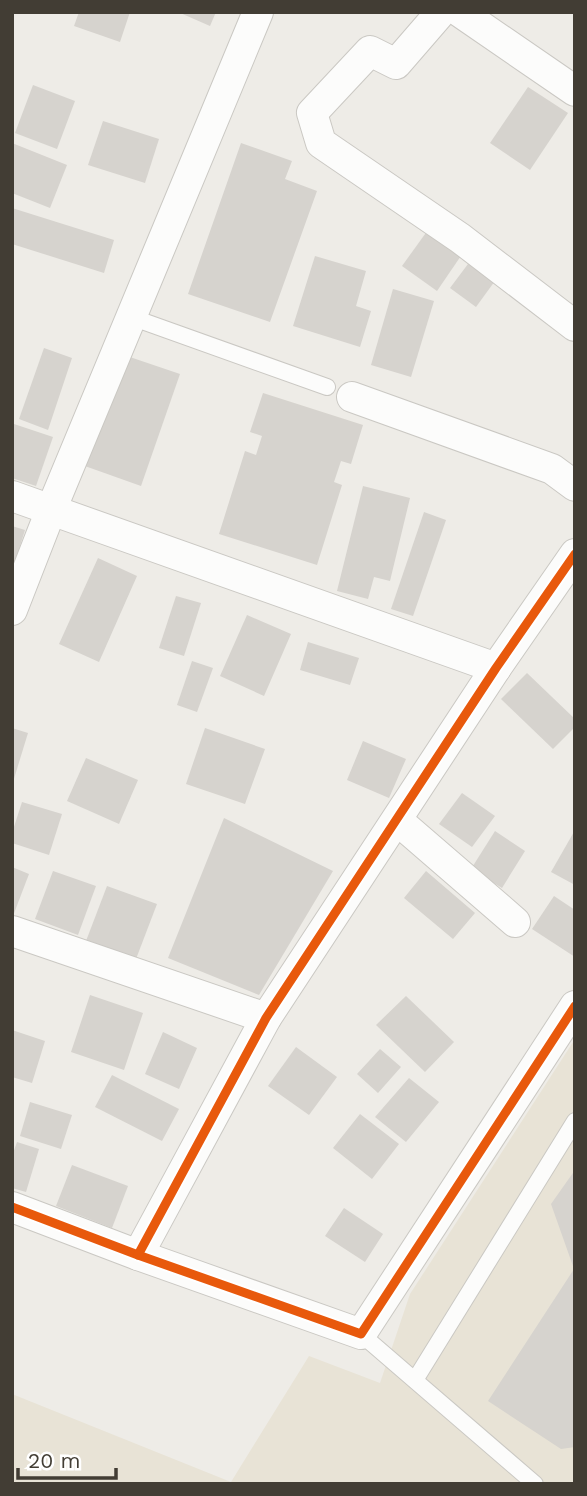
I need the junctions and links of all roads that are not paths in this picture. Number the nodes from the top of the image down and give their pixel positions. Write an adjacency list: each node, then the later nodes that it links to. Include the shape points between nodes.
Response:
1 (258, 12): 5 (street)
2 (441, 12): 6 (street, via 396,64 370,51 312,113 321,144 460,238)
3 (460, 12): 4 (street)
4 (575, 91)
5 (131, 317): 7 (lane); 10 (street)
6 (575, 326)
7 (340, 392): 8 (street, via 552,469)
8 (575, 485)
9 (12, 496): 10 (street)
10 (51, 510): 12 (street); 13 (street)
11 (575, 554): 13 (street)
12 (12, 610)
13 (496, 668): 14 (street)
14 (397, 820): 15 (street); 18 (street)
15 (514, 922)
16 (12, 931): 18 (street)
17 (575, 1006): 22 (street)
18 (265, 1018): 21 (street)
19 (575, 1121): 23 (lane)
20 (12, 1207): 21 (street)
21 (138, 1255): 22 (street)
22 (361, 1334): 23 (lane)
23 (415, 1380): 24 (lane)
24 (536, 1484)

